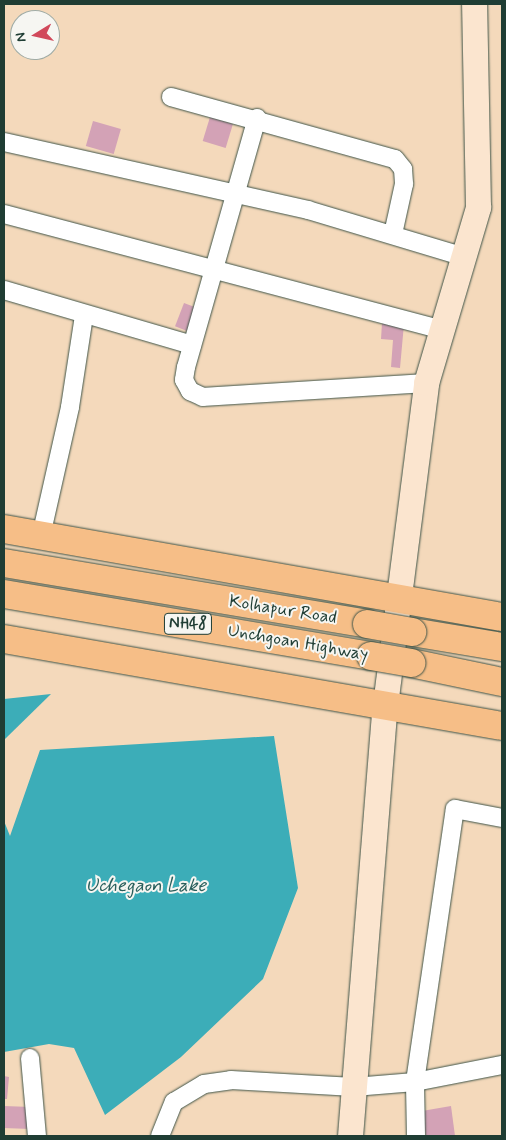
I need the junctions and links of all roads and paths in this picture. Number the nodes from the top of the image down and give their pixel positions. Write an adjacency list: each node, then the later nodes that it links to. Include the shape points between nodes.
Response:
1 (474, 4): 8 (main road, via 478,207)
2 (171, 97): 3 (street)
3 (257, 118): 5 (street); 7 (street, via 394,159 403,169 404,184)
4 (4, 142): 5 (street)
5 (234, 194): 7 (street); 9 (street)
6 (4, 214): 9 (street)
7 (393, 234): 8 (street)
8 (465, 257): 12 (main road)
9 (216, 270): 12 (street); 13 (street)
10 (4, 290): 11 (street)
11 (84, 314): 13 (street); 16 (street, via 70,407)
12 (438, 328): 14 (main road)
13 (192, 345): 14 (street, via 184,380 190,391 203,397)
14 (426, 383): 19 (main road)
15 (4, 529): 16 (highway)
16 (41, 536): 19 (highway)
17 (4, 564): 22 (highway, Kolhapur Road / NH48, bridge)
18 (4, 594): 23 (highway, Unchgoan Highway / NH48, bridge, via 371,656)
19 (399, 597): 20 (highway); 24 (main road)
20 (502, 617)
21 (4, 639): 24 (highway)
22 (502, 647)
23 (502, 682)
24 (385, 705): 25 (highway); 30 (main road)
25 (502, 726)
26 (502, 818): 29 (street, via 456,809)
27 (30, 1058): 31 (street)
28 (502, 1065): 29 (street)
29 (416, 1082): 30 (street); 34 (street)
30 (354, 1087): 32 (street, via 231,1080 204,1084 174,1102); 33 (main road)
31 (37, 1136)
32 (160, 1136)
33 (350, 1136)
34 (416, 1136)

